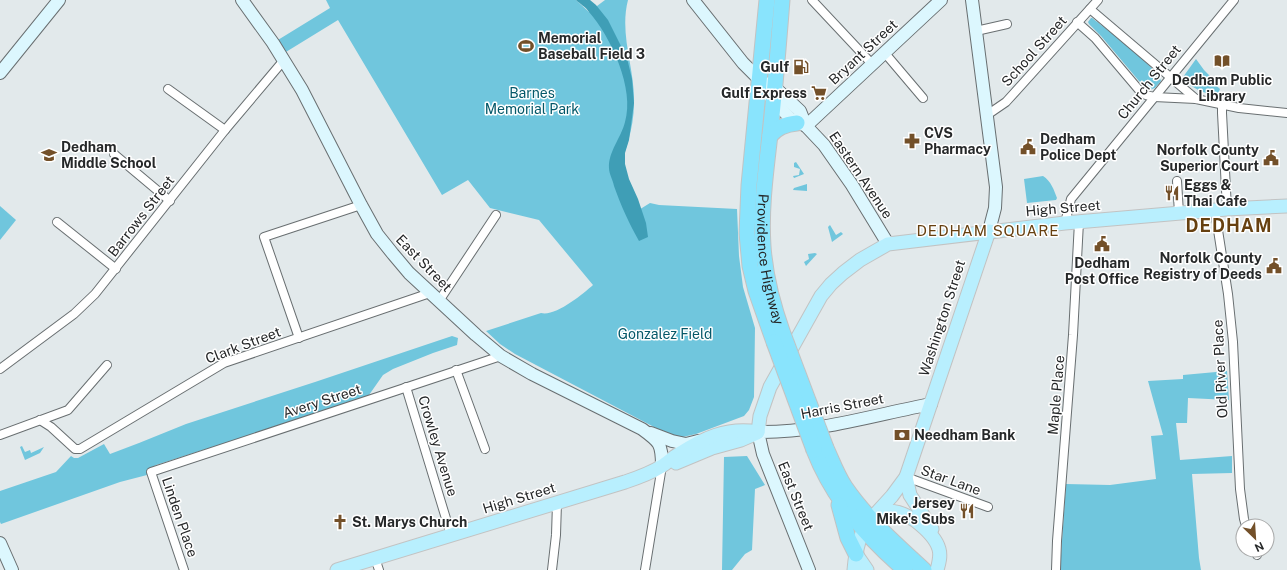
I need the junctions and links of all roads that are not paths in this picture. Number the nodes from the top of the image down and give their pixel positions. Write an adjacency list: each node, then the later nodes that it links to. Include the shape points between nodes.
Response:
1 (59, 0): 18 (main road)
2 (242, 0): 16 (main road, East Street)
3 (693, 0): 20 (main road, Eastern Avenue, via 743,63)
4 (767, 0): 20 (highway, Providence Highway)
5 (782, 0): 22 (highway, Providence Highway)
6 (812, 0): 17 (street)
7 (941, 0): 15 (main road, Bryant Street)
8 (972, 0): 14 (main road, Washington Street)
9 (1098, 0): 11 (street, School Street)
10 (1234, 0): 19 (street, Church Street)
11 (1090, 9): 12 (street, School Street); 19 (street)
12 (1077, 22): 23 (street, via 1095,38 1139,90); 28 (street, School Street, via 1006,102)
13 (1007, 24): 14 (street)
14 (976, 31): 28 (main road, Washington Street)
15 (884, 52): 17 (main road, Bryant Street); 24 (street)
16 (284, 60): 30 (street, Barrows Street); 35 (main road, East Street)
17 (872, 64): 29 (main road, Bryant Street)
18 (0, 73)
19 (1170, 77): 23 (street, Church Street); 25 (street)
20 (760, 80): 22 (main road, Eastern Avenue, via 764,89); 48 (highway, Providence Highway, via 748,185 747,238 756,291)
21 (168, 89): 30 (street)
22 (774, 94): 29 (main road, Eastern Avenue, via 790,118); 31 (highway, Providence Highway)
23 (1154, 97): 25 (street); 42 (street, Church Street, via 1071,199)
24 (924, 98)
25 (1196, 99): 26 (street)
26 (1222, 105): 27 (street); 37 (street, Old River Place)
27 (1287, 112)
28 (987, 114): 43 (main road, Washington Street, via 996,187 995,208)
29 (802, 124): 31 (highway, via 782,126); 44 (main road, Eastern Avenue, via 824,145 842,170)
30 (225, 130): 34 (street, Barrows Street)
31 (770, 136): 48 (highway, Providence Highway, via 763,199 763,246)
32 (114, 154): 34 (street)
33 (1177, 181): 38 (street)
34 (170, 200): 45 (street, Barrows Street)
35 (362, 205): 46 (main road, East Street, via 377,234 410,273); 47 (street, via 264,237)
36 (1287, 206): 37 (main road, High Street)
37 (1221, 210): 38 (main road, High Street); 68 (street, Old River Place, via 1233,342 1240,489)
38 (1179, 213): 41 (main road, High Street)
39 (496, 215): 46 (street)
40 (57, 222): 45 (street)
41 (1079, 222): 42 (main road, High Street); 86 (street, Maple Place, via 1074,335)
42 (1064, 223): 43 (main road, High Street)
43 (989, 231): 44 (main road, High Street); 54 (main road, Washington Street)
44 (888, 244): 57 (main road, High Street, via 843,273 821,296 770,387 760,416)
45 (116, 269): 51 (street, Barrows Street, via 81,308)
46 (435, 297): 47 (street, Clark Street); 49 (main road, East Street)
47 (299, 338): 55 (street, Clark Street, via 218,366 80,449 76,449)
48 (778, 338): 61 (highway, Providence Highway, bridge)
49 (501, 356): 52 (street, Avery Street); 56 (main road, East Street)
50 (107, 365): 55 (street, via 71,407)
51 (0, 369)
52 (456, 370): 53 (street, Avery Street); 60 (street)
53 (406, 387): 63 (street, Avery Street); 70 (street, Crowley Avenue)
54 (931, 404): 57 (main road, Harris Street, via 819,428); 64 (main road, Washington Street)
55 (40, 420): 58 (street)
56 (642, 429): 59 (main road, via 686,444); 62 (main road, East Street, via 659,444)
57 (758, 432): 59 (main road, High Street, via 735,430); 62 (main road, High Street, via 687,460); 80 (main road, East Street, via 763,454)
58 (0, 435)
59 (710, 437): 62 (main road, High Street)
60 (485, 449)
61 (820, 449): 65 (highway, Providence Highway, via 823,470); 69 (highway, Providence Highway, via 834,467)
62 (662, 466): 66 (main road, High Street, via 625,482); 79 (street)
63 (151, 472): 76 (street, Linden Place)
64 (906, 477): 67 (street, Star Lane); 69 (main road, Washington Street); 72 (main road, via 910,495 933,532)
65 (836, 494): 69 (highway, Providence Highway); 73 (highway, via 848,538)
66 (557, 502): 70 (main road, High Street); 78 (street)
67 (988, 507)
68 (1244, 518)
69 (867, 524): 72 (main road, via 876,514 889,511 907,516 926,529); 73 (main road, via 858,542); 83 (highway, Providence Highway); 84 (highway, Providence Highway)
70 (451, 535): 74 (main road, High Street)
71 (0, 543): 75 (main road)
72 (939, 549): 85 (main road)
73 (856, 554): 81 (main road); 82 (main road)
74 (377, 564): 77 (main road, High Street)
75 (12, 570)
76 (184, 570)
77 (337, 570)
78 (552, 570)
79 (645, 570)
80 (809, 570)
81 (854, 570)
82 (867, 570)
83 (905, 570)
84 (924, 570)
85 (937, 570)
86 (1056, 570)

